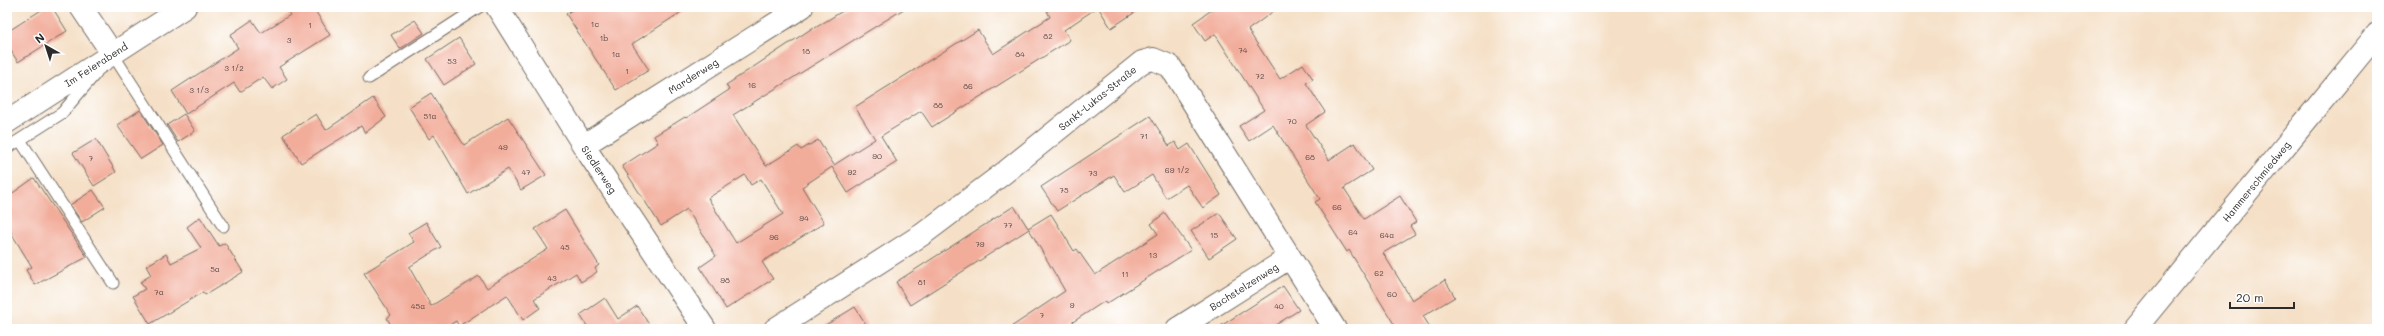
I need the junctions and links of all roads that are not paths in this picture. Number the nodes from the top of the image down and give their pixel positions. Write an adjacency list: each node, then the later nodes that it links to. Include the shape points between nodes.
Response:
1 (81, 7): 7 (street)
2 (185, 7): 7 (street, Im Feierabend)
3 (479, 7): 8 (lane)
4 (497, 7): 11 (street, Siedlerweg)
5 (802, 7): 11 (street, Marderweg)
6 (2377, 34): 20 (street, Hammerschmiedweg)
7 (112, 53): 9 (street, Im Feierabend); 10 (lane, via 62,113); 13 (lane)
8 (370, 78)
9 (7, 122)
10 (20, 140): 12 (lane); 15 (lane)
11 (584, 145): 16 (street, Siedlerweg)
12 (7, 148)
13 (223, 226)
14 (1289, 258): 17 (street, Sankt-Lukas-Straße, via 1170,66 1153,59 1142,62 923,234); 18 (street, Bachstelzenweg); 19 (street, Sankt-Lukas-Straße)
15 (113, 283)
16 (705, 329)
17 (775, 329)
18 (1177, 329)
19 (1335, 329)
20 (2136, 329)

